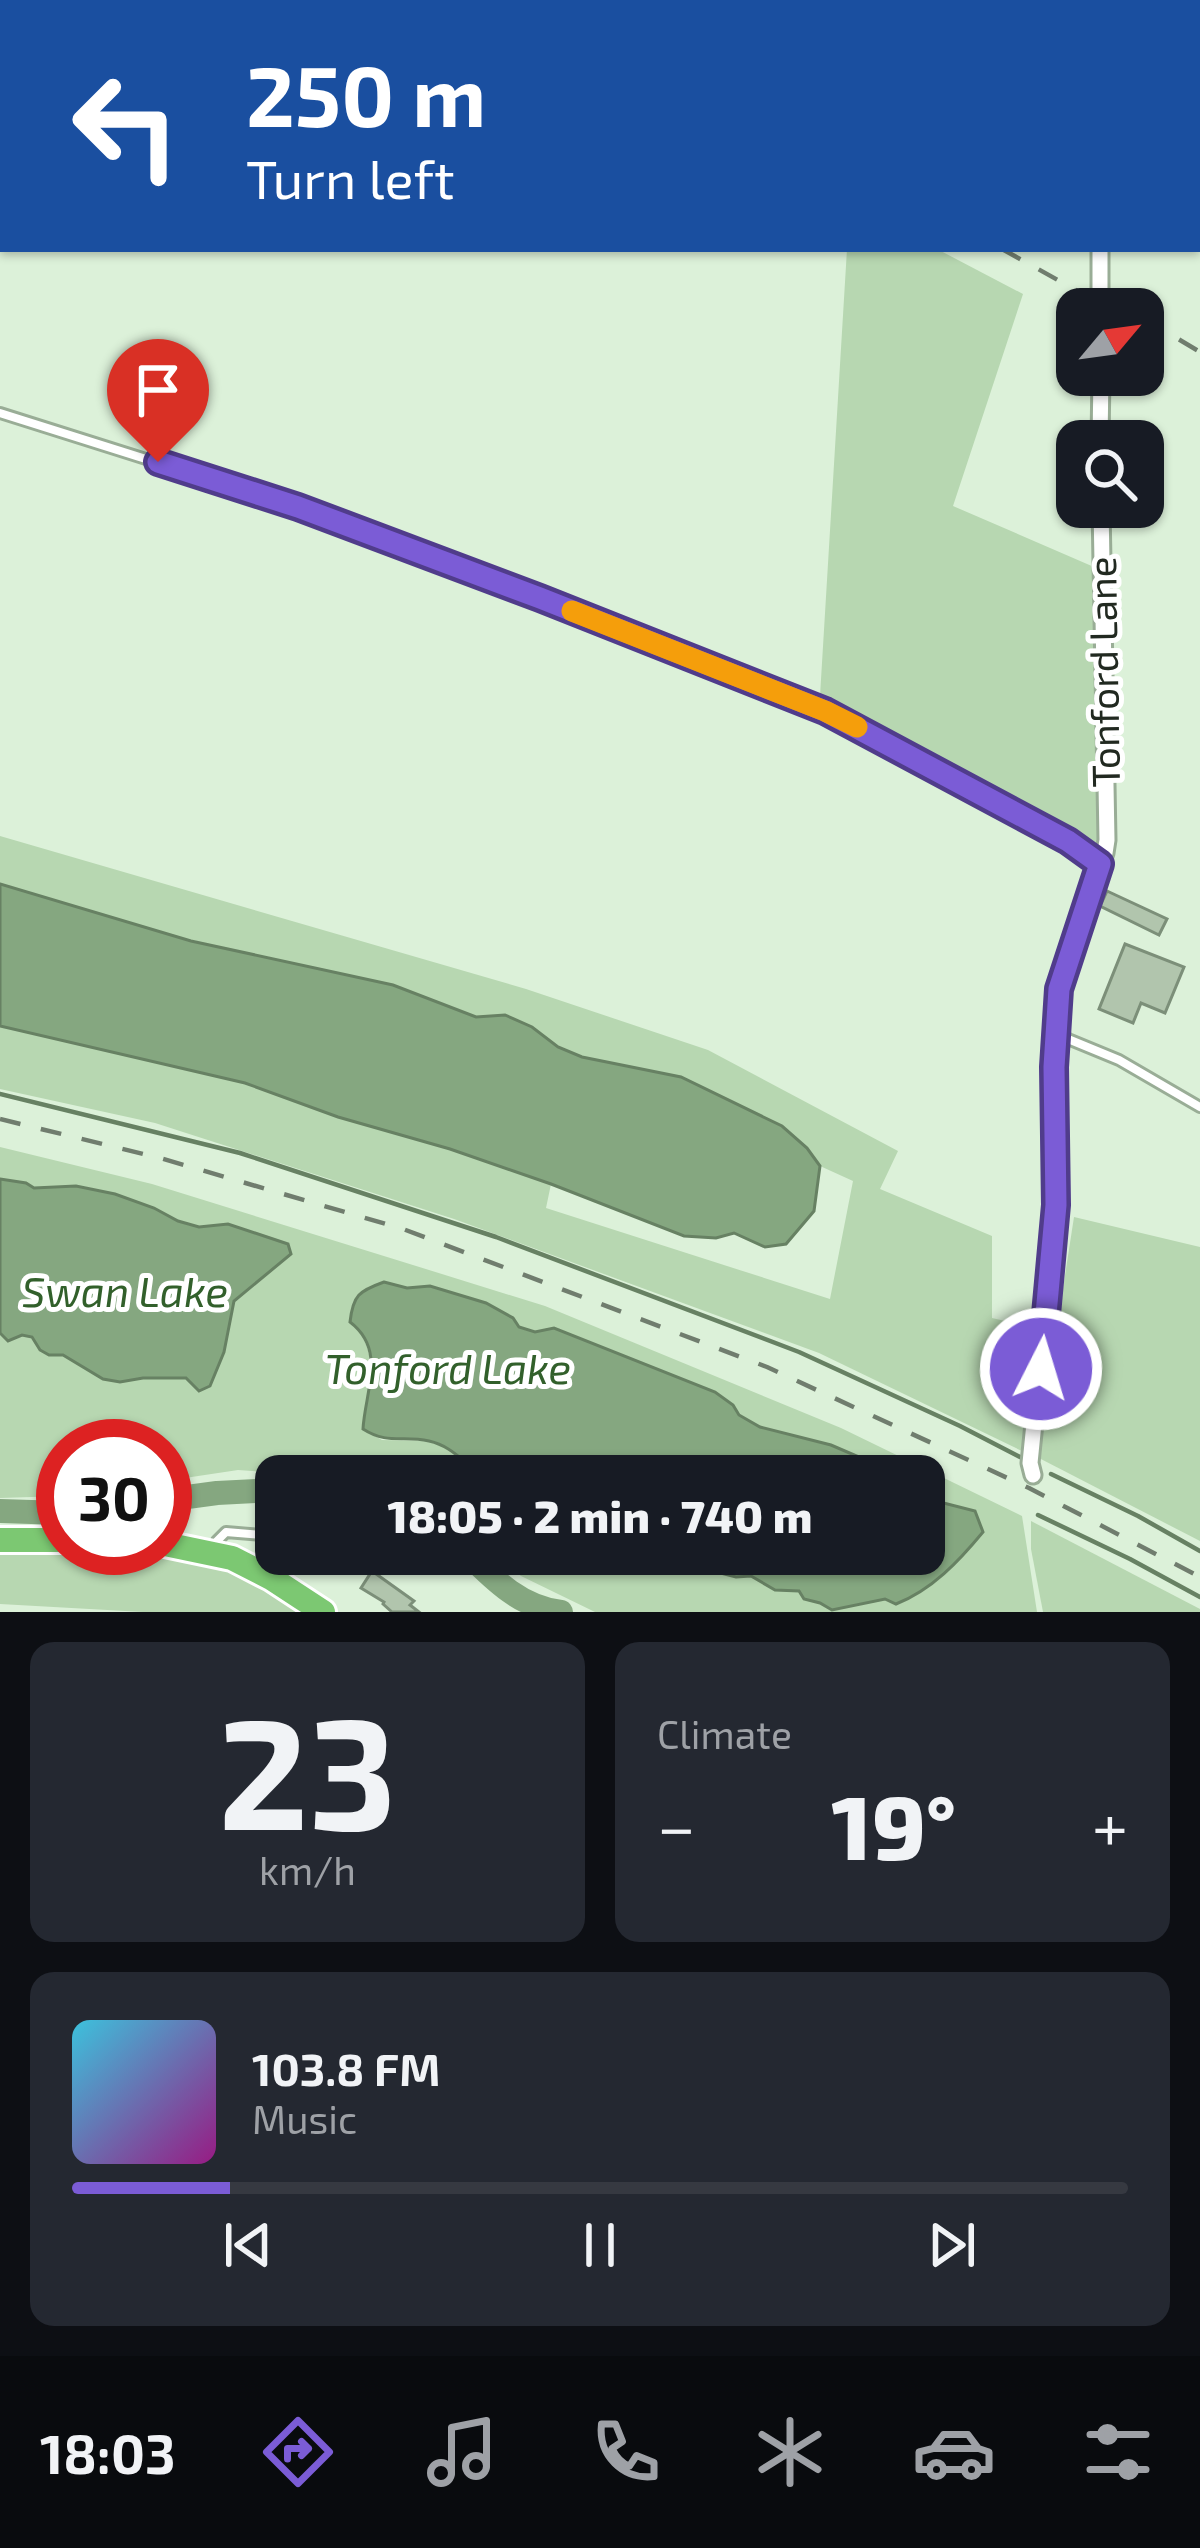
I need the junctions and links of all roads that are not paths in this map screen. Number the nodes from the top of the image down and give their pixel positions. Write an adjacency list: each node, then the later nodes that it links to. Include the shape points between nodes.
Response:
1 (1100, 252): 2 (street)
2 (1100, 288)
3 (0, 413): 5 (lane, via 298,507 825,711)
4 (1101, 528): 5 (street, Tonford Lane, via 1107,841)
5 (1100, 864): 6 (street, Tonford Lane, via 1059,989)
6 (1056, 1028): 7 (lane); 8 (street, Tonford Lane, via 1056,1205)
7 (1200, 1107)
8 (1033, 1475)
9 (255, 1534): 13 (lane, via 226,1532)
10 (0, 1540): 11 (highway)
11 (36, 1540)
12 (192, 1549): 13 (highway)
13 (214, 1553): 14 (highway)
14 (323, 1612)

